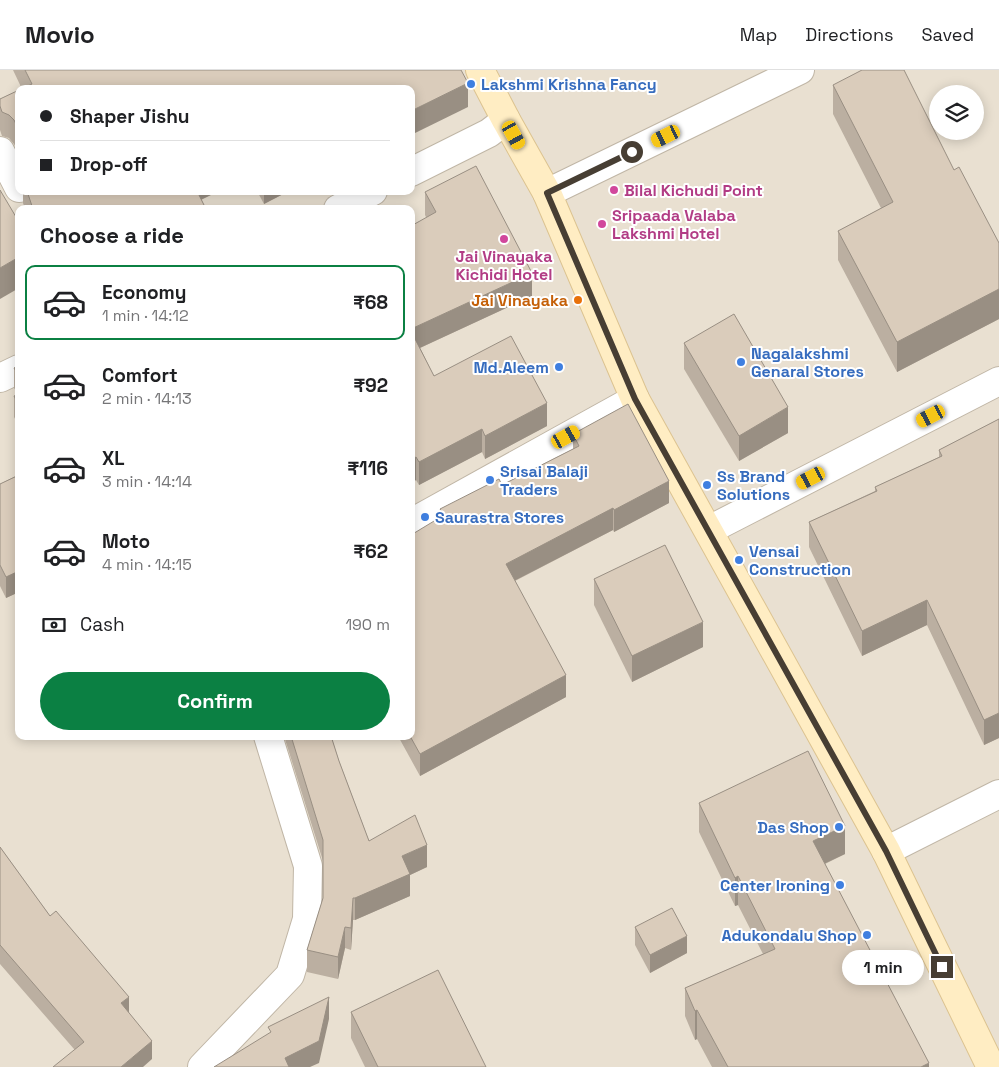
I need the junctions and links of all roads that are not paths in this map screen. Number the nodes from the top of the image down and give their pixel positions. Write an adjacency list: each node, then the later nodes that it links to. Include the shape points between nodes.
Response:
1 (480, 70): 3 (street)
2 (800, 70): 7 (street)
3 (506, 120): 5 (street, via 489,133); 7 (street)
4 (0, 151): 6 (street)
5 (415, 170)
6 (15, 180)
7 (547, 193): 13 (street)
8 (365, 195): 9 (street)
9 (346, 205)
10 (15, 371): 11 (street)
11 (0, 378)
12 (999, 382): 15 (street)
13 (635, 399): 14 (street); 15 (street)
14 (415, 521)
15 (708, 530): 18 (street)
16 (269, 740): 19 (street, via 308,866 307,919 290,975)
17 (999, 794): 18 (street)
18 (886, 851): 20 (street)
19 (202, 1067)
20 (991, 1067)

